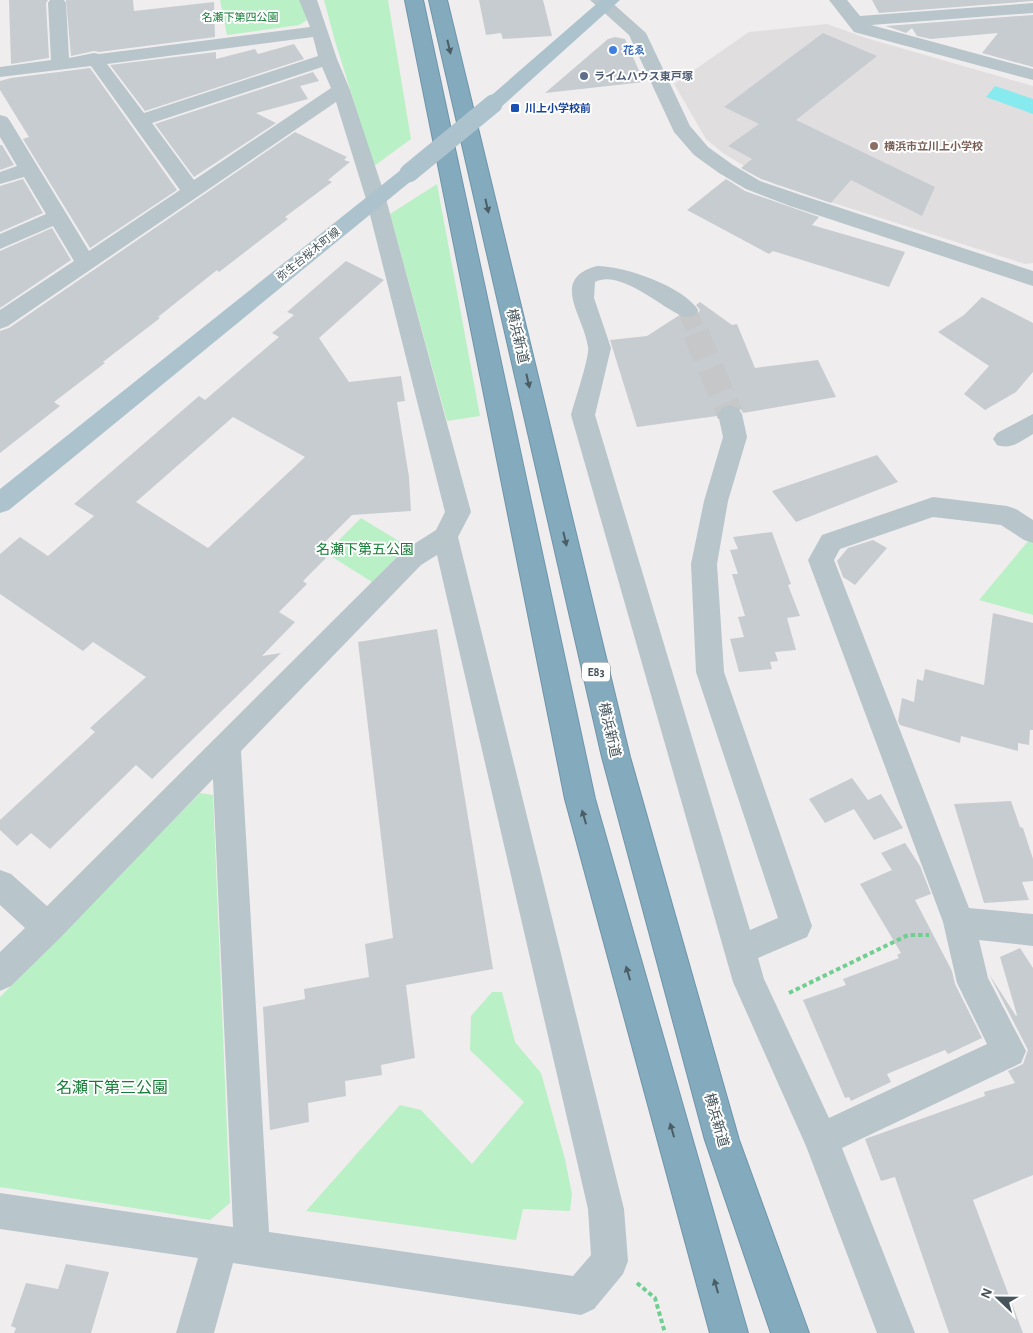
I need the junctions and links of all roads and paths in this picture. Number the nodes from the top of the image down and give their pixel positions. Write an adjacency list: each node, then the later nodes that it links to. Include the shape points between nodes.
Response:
1 (308, 0): 9 (street)
2 (414, 0): 48 (highway, one-way to 2, via 580,799)
3 (438, 0): 49 (highway, 横浜新道 / E83, one-way to 49, via 616,757 722,1140)
4 (838, 0): 8 (street)
5 (605, 2): 21 (main road, 弥生台桜木町線, bridge, via 493,104); 25 (street, via 637,33 681,128 701,151 726,169 779,195)
6 (57, 4): 12 (street)
7 (1033, 8): 8 (street)
8 (854, 22): 14 (street, via 860,28)
9 (320, 31): 10 (street); 11 (street)
10 (94, 58): 12 (street); 16 (street)
11 (328, 59): 15 (street); 16 (street)
12 (60, 63): 13 (street)
13 (0, 72)
14 (1033, 75)
15 (341, 90): 20 (street); 21 (street)
16 (140, 121): 20 (street)
17 (0, 122): 18 (street)
18 (30, 169): 19 (street); 22 (street)
19 (0, 178)
20 (190, 191): 24 (street)
21 (376, 199): 31 (main road, 弥生台桜木町線); 33 (street, via 458,512)
22 (58, 216): 23 (street); 24 (street)
23 (0, 242)
24 (85, 262): 27 (street)
25 (1033, 279)
26 (687, 310): 39 (street, via 654,289 622,276 597,273 585,279 583,298 600,348 583,415)
27 (0, 321)
28 (730, 414): 39 (street, via 735,437 716,501 704,564 710,672 796,926)
29 (1033, 423): 30 (street)
30 (1005, 439)
31 (0, 502)
32 (1033, 533): 37 (street, via 1007,516 933,508 831,542 821,560)
33 (445, 537): 34 (street, via 412,558); 45 (street, via 606,1209)
34 (226, 748): 36 (street); 44 (street)
35 (0, 885): 36 (street)
36 (48, 928): 40 (street)
37 (946, 928): 38 (street); 41 (path, via 908,935); 42 (street, via 1009,1051)
38 (1033, 930)
39 (744, 966): 42 (street)
40 (0, 976)
41 (788, 994)
42 (821, 1140): 50 (street)
43 (0, 1211): 44 (street)
44 (237, 1246): 45 (street, via 582,1296); 46 (street)
45 (610, 1261): 47 (path, via 655,1298)
46 (195, 1333)
47 (665, 1333)
48 (729, 1333)
49 (790, 1333)
50 (896, 1333)

